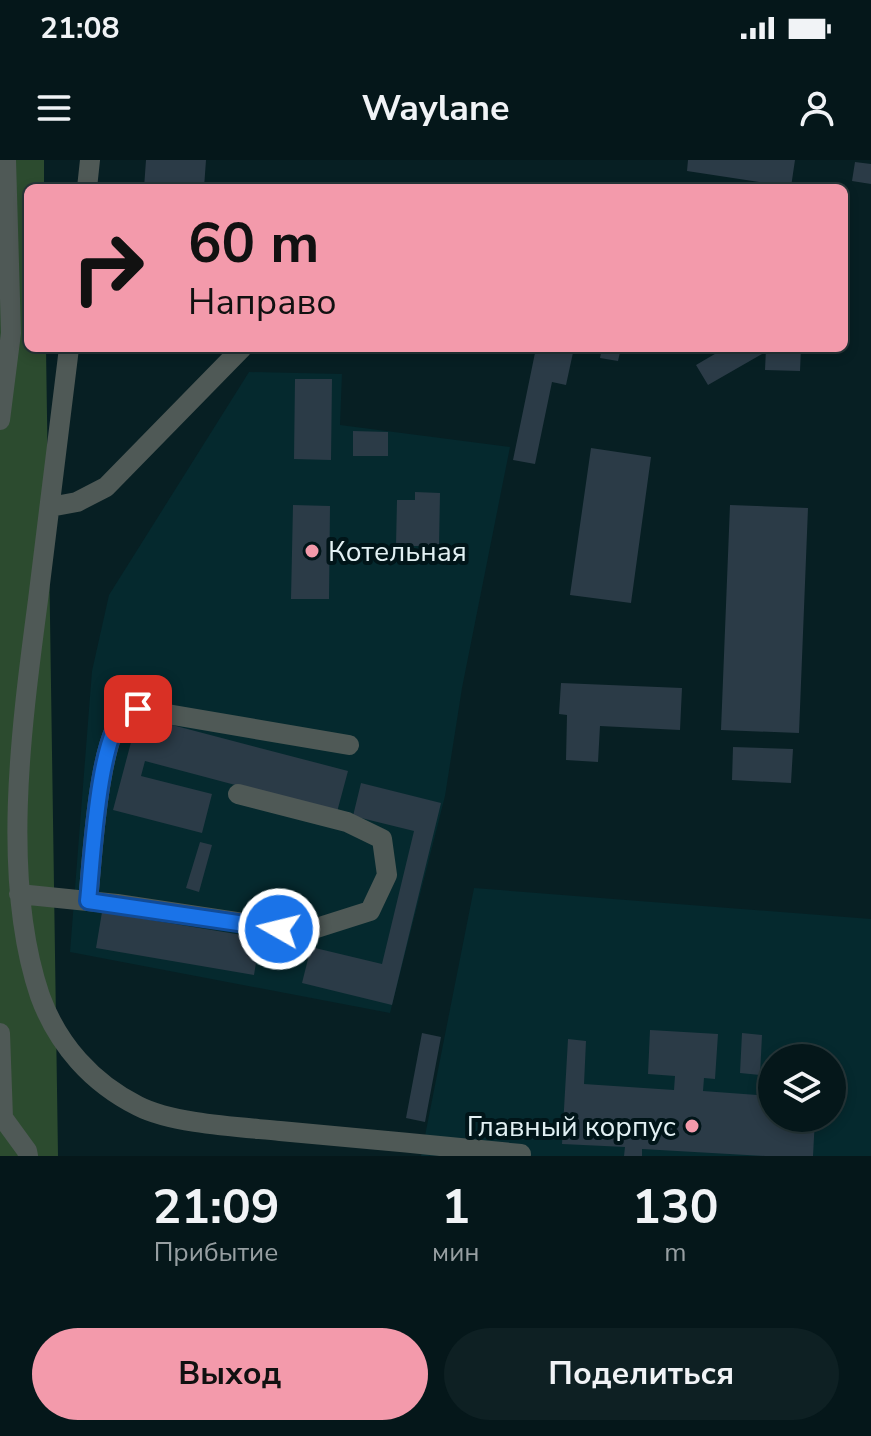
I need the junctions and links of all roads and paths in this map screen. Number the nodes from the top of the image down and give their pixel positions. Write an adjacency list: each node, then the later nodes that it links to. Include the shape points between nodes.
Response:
1 (6, 160): 4 (street)
2 (90, 160): 3 (street)
3 (87, 184)
4 (5, 283): 7 (street, via 11,333)
5 (69, 352): 8 (street)
6 (238, 352): 8 (street, via 106,487 77,502)
7 (0, 420)
8 (50, 507): 11 (street, via 21,730)
9 (349, 745): 12 (street, via 138,709 125,714 111,735 98,797)
10 (238, 794): 12 (street, via 347,822 382,839 387,875 370,911 304,932)
11 (19, 894): 12 (street); 15 (street, via 41,997 68,1049 98,1083 141,1108 196,1122)
12 (88, 901)
13 (0, 1033): 14 (street)
14 (1, 1108): 16 (street)
15 (521, 1154)
16 (28, 1156)

